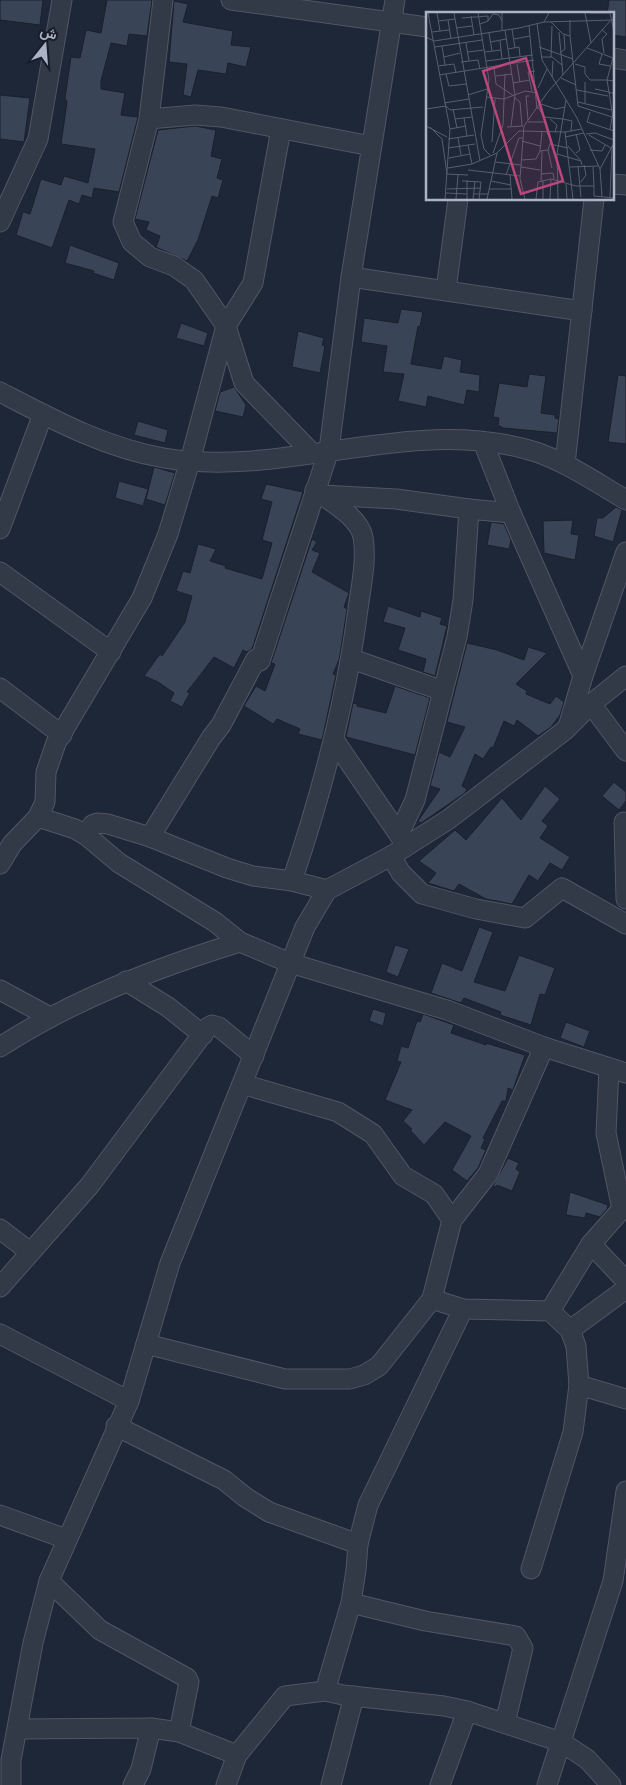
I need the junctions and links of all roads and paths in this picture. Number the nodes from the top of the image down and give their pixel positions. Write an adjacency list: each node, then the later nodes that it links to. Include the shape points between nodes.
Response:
1 (62, 0): 12 (street, via 38,139)
2 (163, 0): 7 (street)
3 (231, 0): 5 (street)
4 (394, 0): 5 (street)
5 (391, 20): 6 (street); 9 (street)
6 (426, 27)
7 (148, 119): 8 (street, via 195,115); 16 (street, via 123,222 132,242 150,257 174,266 194,280)
8 (281, 129): 9 (street); 16 (street, via 253,284)
9 (371, 146): 13 (street)
10 (458, 200): 14 (street)
11 (594, 200): 15 (street)
12 (0, 222)
13 (350, 277): 14 (street); 20 (street)
14 (446, 290): 15 (street)
15 (582, 311): 22 (street)
16 (226, 326): 20 (street, via 244,383); 21 (street)
17 (0, 392): 18 (street)
18 (44, 414): 21 (street, via 80,432 122,447); 27 (street)
19 (483, 442): 20 (street, via 439,439); 22 (street, via 535,452); 26 (street)
20 (321, 451): 21 (street, via 259,460); 23 (street)
21 (190, 461): 30 (street, via 168,534 142,598)
22 (565, 464): 24 (street)
23 (319, 493): 25 (street); 31 (street, via 350,517 363,536 364,563); 44 (street, via 260,660 256,659 221,725)
24 (626, 500)
25 (469, 508): 26 (street); 35 (street, via 463,600)
26 (511, 513): 32 (street)
27 (0, 529)
28 (626, 552): 32 (street)
29 (0, 572): 30 (street)
30 (111, 652): 38 (street)
31 (352, 659): 35 (street); 39 (street)
32 (583, 676): 37 (street)
33 (626, 676): 36 (street)
34 (0, 688): 38 (street)
35 (443, 691): 45 (street, via 415,800)
36 (591, 704): 37 (street); 40 (street)
37 (569, 726): 45 (street, via 449,819)
38 (62, 735): 41 (street, via 46,772 45,802)
39 (334, 740): 45 (street); 47 (street)
40 (626, 751)
41 (38, 818): 43 (street); 46 (street, via 12,844)
42 (625, 824): 49 (street)
43 (87, 836): 44 (street, via 96,823); 51 (street, via 119,863 215,922)
44 (150, 837): 47 (street, via 227,868 253,876)
45 (399, 845): 48 (street); 50 (street, via 401,873 422,894 525,918 562,888)
46 (0, 864)
47 (292, 881): 48 (street)
48 (328, 890): 52 (street, via 305,927)
49 (626, 898)
50 (626, 924)
51 (240, 942): 52 (street); 53 (street)
52 (290, 963): 58 (street, via 447,1010); 59 (street)
53 (126, 981): 55 (street); 56 (street, via 168,1007)
54 (0, 990): 55 (street)
55 (50, 1017): 57 (street)
56 (204, 1035): 59 (street, via 212,1025 219,1027); 66 (street, via 90,1185)
57 (0, 1047)
58 (544, 1048): 61 (street); 63 (street, via 488,1174)
59 (254, 1056): 62 (street)
60 (626, 1059): 61 (street)
61 (620, 1072): 65 (street, via 606,1133 622,1209)
62 (242, 1084): 63 (street, via 338,1112 373,1134 403,1176 434,1194); 75 (street, via 170,1263)
63 (452, 1220): 70 (street)
64 (0, 1230): 66 (street)
65 (591, 1244): 67 (street); 72 (street)
66 (30, 1252): 68 (street)
67 (626, 1281)
68 (0, 1287)
69 (626, 1289): 73 (street)
70 (432, 1299): 71 (street); 75 (street, via 378,1366 350,1379 285,1379)
71 (463, 1309): 72 (street); 83 (street, via 368,1505)
72 (550, 1311): 73 (street)
73 (570, 1330): 76 (street, via 576,1346)
74 (0, 1334): 78 (street)
75 (146, 1344): 78 (street)
76 (579, 1385): 77 (street); 84 (street, via 573,1432)
77 (626, 1400)
78 (128, 1401): 79 (street)
79 (116, 1426): 82 (street); 83 (street, via 224,1480 268,1512)
80 (626, 1491): 86 (street)
81 (0, 1515): 82 (street)
82 (66, 1539): 85 (street)
83 (358, 1544): 87 (street)
84 (531, 1569)
85 (49, 1581): 93 (street, via 33,1642); 94 (street, via 100,1630 187,1678 189,1682)
86 (620, 1581): 95 (street)
87 (351, 1603): 88 (street); 91 (street, via 434,1623 516,1636 523,1648)
88 (325, 1691): 89 (street); 96 (street, via 285,1696)
89 (354, 1696): 90 (street); 101 (street)
90 (467, 1711): 91 (street); 102 (street)
91 (505, 1723): 95 (street)
92 (151, 1728): 93 (street); 94 (street); 99 (street, via 141,1769)
93 (18, 1729): 97 (street)
94 (179, 1732): 96 (street)
95 (561, 1742): 103 (street); 104 (street, via 587,1759)
96 (238, 1755): 100 (street)
97 (6, 1759): 98 (street)
98 (11, 1785)
99 (133, 1785)
100 (226, 1785)
101 (331, 1785)
102 (440, 1785)
103 (547, 1785)
104 (611, 1785)

